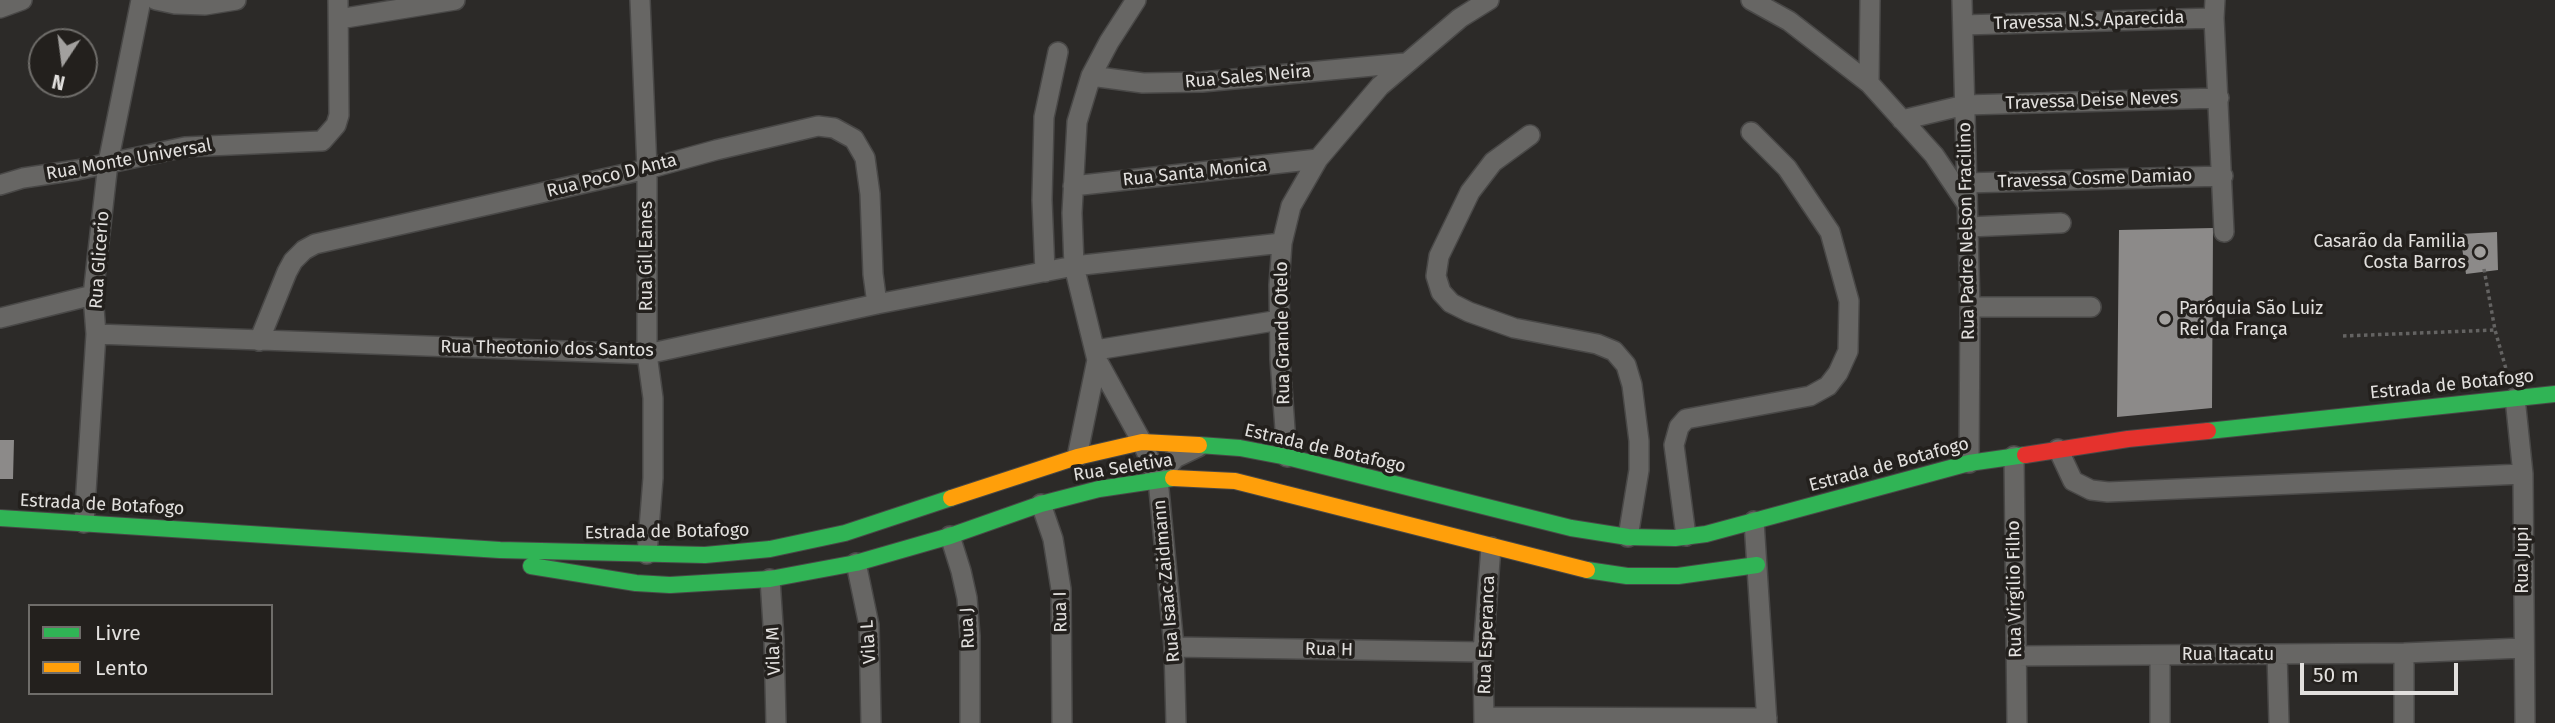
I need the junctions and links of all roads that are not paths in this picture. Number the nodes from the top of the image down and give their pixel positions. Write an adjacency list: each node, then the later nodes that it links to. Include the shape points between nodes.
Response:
1 (22, 0): 14 (street)
2 (141, 0): 30 (street, Rua Glicerio)
3 (156, 0): 4 (street, via 205,5)
4 (236, 0)
5 (456, 0): 17 (street)
6 (639, 0): 31 (street, Rua Gil Eanes)
7 (1136, 0): 8 (street); 22 (street)
8 (1143, 0)
9 (1489, 0): 15 (street, Rua Grande Otelo)
10 (1751, 0): 18 (street)
11 (1789, 0): 18 (street)
12 (1870, 0): 23 (street)
13 (1962, 0): 19 (street, Rua Padre Nelson Fracilino)
14 (0, 8)
15 (1461, 9): 21 (street, Rua Grande Otelo)
16 (2215, 9): 19 (street, Travessa N.S. Aparecida); 24 (street)
17 (339, 10): 30 (street, Rua Monte Universal, via 339,103 336,125 322,141 185,147)
18 (1789, 21): 23 (street)
19 (1963, 25): 25 (street, Rua Padre Nelson Fracilino)
20 (1058, 52): 42 (street, via 1044,117)
21 (1405, 63): 22 (street, Rua Sales Neira, via 1202,82 1143,83); 29 (street, Rua Grande Otelo)
22 (1091, 76): 35 (street, via 1077,122)
23 (1868, 83): 26 (street)
24 (2218, 98): 25 (street, Travessa Deise Neves); 32 (street)
25 (1965, 105): 26 (street, Travessa Deise Neves); 33 (street, Rua Padre Nelson Fracilino)
26 (1902, 120): 36 (street, via 1934,155)
27 (1751, 132): 69 (street, via 1787,168 1830,232 1849,301 1848,351 1828,386 1810,396 1686,419 1674,445)
28 (1530, 135): 70 (street, via 1493,162 1470,192 1439,256 1436,276 1451,303 1469,312 1514,328 1597,344 1614,351 1626,365 1639,441)
29 (1318, 159): 35 (street, Rua Santa Monica); 40 (street, Rua Grande Otelo, via 1291,206)
30 (108, 163): 34 (street, Rua Monte Universal); 43 (street, Rua Glicerio)
31 (647, 169): 44 (street, Rua Poco D Anta, via 800,129 826,127 844,133 854,139 865,158); 50 (street, Rua Poco D Anta, via 316,244 293,261); 51 (street, Rua Gil Eanes)
32 (2223, 176): 33 (street, Travessa Cosme Damiao); 39 (street)
33 (1966, 183): 36 (street, Rua Padre Nelson Fracilino)
34 (0, 185)
35 (1073, 186): 41 (street)
36 (1967, 205): 38 (street, Rua Padre Nelson Fracilino)
37 (2060, 223): 38 (street)
38 (1968, 227): 45 (street, Rua Padre Nelson Fracilino)
39 (2224, 232)
40 (1282, 243): 41 (street, Rua Theotonio dos Santos); 48 (street, Rua Grande Otelo)
41 (1074, 266): 42 (street, Rua Theotonio dos Santos); 52 (street)
42 (1045, 272): 44 (street, Rua Theotonio dos Santos)
43 (93, 295): 47 (street); 49 (street, Rua Glicerio)
44 (877, 304): 51 (street, Rua Theotonio dos Santos)
45 (1970, 307): 46 (street); 61 (street, Rua Padre Nelson Fracilino)
46 (2091, 307)
47 (0, 318)
48 (1280, 320): 52 (street); 60 (street, Rua Grande Otelo)
49 (96, 334): 50 (street, Rua Theotonio dos Santos); 67 (street, Rua Glicerio)
50 (259, 341): 51 (street, Rua Theotonio dos Santos)
51 (647, 354): 73 (street, Rua Gil Eanes, via 653,398 653,478)
52 (1096, 355): 55 (street, Rua Isaac Zaidmann); 59 (street)
53 (2555, 394): 54 (main road, Estrada de Botafogo)
54 (2515, 398): 57 (main road, Estrada de Botafogo); 62 (street, Rua Jupi)
55 (1142, 442): 56 (main road, Estrada de Botafogo); 59 (main road, Estrada de Botafogo); 63 (street, Rua Isaac Zaidmann)
56 (1202, 446): 60 (main road, Estrada de Botafogo); 63 (street, via 1174,458)
57 (2058, 449): 58 (main road, Estrada de Botafogo); 62 (street, via 2073,481 2108,492)
58 (2014, 456): 61 (main road, Estrada de Botafogo); 83 (street, Rua Virgílio Filho)
59 (1077, 457): 73 (main road, Estrada de Botafogo, via 845,533 770,549)
60 (1287, 457): 70 (main road, Estrada de Botafogo, via 1493,510)
61 (1969, 463): 66 (main road, Estrada de Botafogo)
62 (2523, 474): 78 (street, Rua Jupi)
63 (1158, 479): 64 (main road, Rua Seletiva); 71 (main road, Rua Seletiva, via 1235,481); 77 (street, Rua Isaac Zaidmann)
64 (1041, 504): 68 (main road, Rua Seletiva); 89 (street, Rua I, via 1061,589)
65 (0, 519): 67 (main road, Estrada de Botafogo)
66 (1754, 521): 69 (main road, Estrada de Botafogo); 75 (street)
67 (84, 523): 72 (main road, Estrada de Botafogo)
68 (950, 536): 74 (main road, Rua Seletiva); 88 (street, Rua J, via 967,598)
69 (1686, 536): 70 (main road, Estrada de Botafogo)
70 (1628, 537)
71 (1491, 547): 75 (main road, Rua Seletiva, via 1627,576 1678,576); 79 (street, Rua Esperanca)
72 (500, 550): 73 (main road, Estrada de Botafogo); 76 (main road, Rua Seletiva, via 526,565 636,583)
73 (647, 554)
74 (856, 563): 76 (main road, Rua Seletiva); 87 (street, Vila L, via 869,625)
75 (1757, 565): 85 (street)
76 (770, 579): 86 (street, Vila M)
77 (1174, 647): 79 (street, Rua H); 90 (street, Rua Isaac Zaidmann)
78 (2523, 648): 80 (street, Rua Itacatu); 95 (street, Rua Jupi)
79 (1483, 652): 84 (street, Rua Esperanca)
80 (2404, 653): 81 (street, Rua Itacatu); 94 (street)
81 (2277, 654): 82 (street, Rua Itacatu); 93 (street)
82 (2160, 655): 83 (street, Rua Itacatu); 92 (street)
83 (2016, 656): 91 (street, Rua Virgílio Filho)
84 (1484, 720): 85 (street)
85 (1767, 720)
86 (776, 723)
87 (871, 723)
88 (970, 723)
89 (1062, 723)
90 (1176, 723)
91 (2017, 723)
92 (2160, 723)
93 (2279, 723)
94 (2404, 723)
95 (2525, 723)

